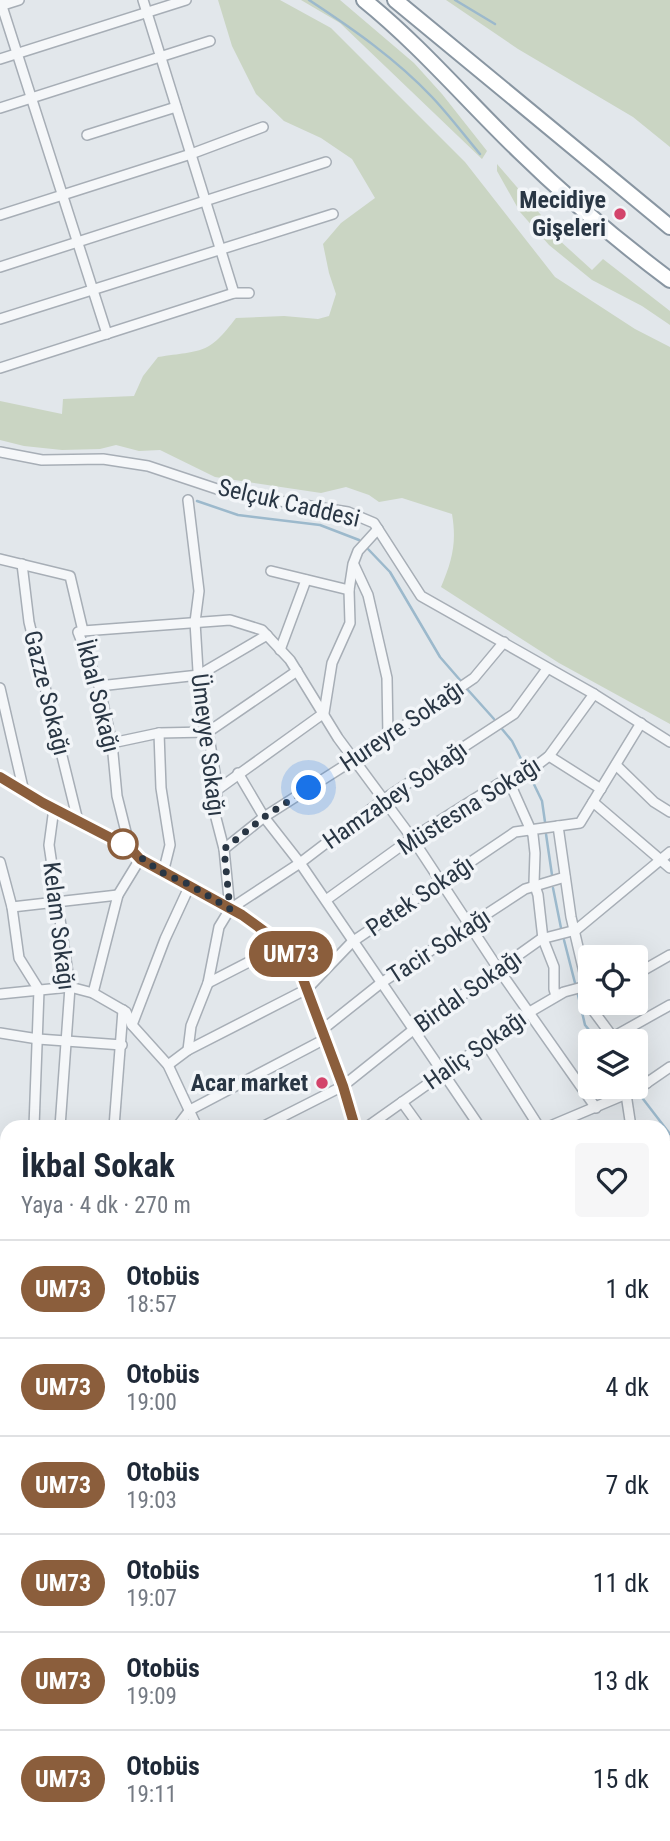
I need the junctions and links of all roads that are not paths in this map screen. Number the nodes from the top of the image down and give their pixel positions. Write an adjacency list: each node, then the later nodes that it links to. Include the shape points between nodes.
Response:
1 (19, 0): 6 (street)
2 (143, 0): 7 (street)
3 (186, 0): 7 (street)
4 (365, 0): 27 (highway, via 402,31 521,153)
5 (395, 0): 23 (highway)
6 (1, 4): 9 (street)
7 (146, 12): 9 (street); 10 (street)
8 (210, 41): 10 (street)
9 (18, 54): 11 (street); 12 (street)
10 (161, 56): 12 (street); 13 (street)
11 (0, 59)
12 (32, 98): 14 (street); 19 (street)
13 (176, 107): 16 (street); 17 (street)
14 (0, 108)
15 (262, 127): 17 (street)
16 (87, 135)
17 (191, 154): 19 (street); 20 (street)
18 (326, 162): 20 (street)
19 (62, 195): 22 (street); 24 (street)
20 (205, 200): 24 (street); 25 (street)
21 (334, 214): 25 (street)
22 (0, 215)
23 (670, 227)
24 (77, 241): 26 (street); 28 (street)
25 (220, 249): 28 (street); 29 (street)
26 (0, 267)
27 (670, 280)
28 (93, 290): 31 (street); 32 (street)
29 (234, 293): 30 (street); 32 (street)
30 (249, 293)
31 (0, 319)
32 (107, 334): 33 (street)
33 (0, 368)
34 (0, 453): 36 (street, Selçuk Caddesi, via 148,466 229,493 348,512)
35 (188, 500): 43 (street, Ümeyye Sokağı, via 199,591)
36 (378, 529): 39 (street); 46 (street, Selçuk Caddesi, via 421,596)
37 (0, 559): 38 (street, İkbal Sokağı)
38 (22, 564): 44 (street, İkbal Sokağı, via 70,576); 75 (street, Gazze Sokağı, via 29,622)
39 (353, 564): 42 (street); 58 (street, via 368,595 387,678)
40 (271, 571): 41 (street)
41 (306, 580): 42 (street); 47 (street)
42 (349, 590): 54 (street, via 350,623 332,663)
43 (195, 622): 44 (street); 45 (street, via 230,620); 50 (street, Ümeyye Sokağı)
44 (83, 631): 51 (street, İkbal Sokağı, via 78,632)
45 (267, 635): 47 (street); 50 (street)
46 (504, 642): 48 (street, Selçuk Caddesi); 58 (street, Hureyre Sokağı, via 474,678)
47 (281, 650): 49 (street)
48 (547, 669): 53 (street, Selçuk Caddesi); 70 (street, Hamzabey Sokağı, via 514,714)
49 (298, 671): 54 (street); 56 (street)
50 (199, 675): 51 (street); 56 (street, Ümeyye Sokağı)
51 (99, 686): 60 (street, İkbal Sokağı)
52 (0, 688): 69 (street)
53 (593, 694): 55 (street, Selçuk Caddesi); 61 (street, Müstesna Sokağı)
54 (324, 713): 62 (street); 64 (street)
55 (641, 723): 59 (street, Selçuk Caddesi); 63 (street)
56 (208, 732): 57 (street); 68 (street, Ümeyye Sokağı)
57 (159, 733): 60 (street); 87 (street, via 170,845)
58 (388, 737): 62 (street, Hureyre Sokağı)
59 (670, 742)
60 (112, 743): 79 (street, İkbal Sokağı, via 117,796)
61 (550, 756): 66 (street, Müstesna Sokağı); 67 (street)
62 (355, 759): 70 (street); 74 (street, Hureyre Sokağı)
63 (616, 765): 67 (street); 73 (street)
64 (238, 773): 68 (street); 74 (street)
65 (0, 777): 69 (street)
66 (508, 779): 77 (street); 78 (street, Müstesna Sokağı)
67 (601, 789): 71 (street)
68 (217, 790): 80 (street, Ümeyye Sokağı, via 216,818)
69 (24, 792): 72 (street)
70 (384, 799): 78 (street); 85 (street, Hamzabey Sokağı)
71 (593, 802): 76 (street, Petek Sokağı, via 580,824); 83 (street)
72 (54, 808): 75 (street); 94 (street, Kelam Sokağı, via 49,845)
73 (670, 812)
74 (264, 817): 80 (street, Hureyre Sokağı); 85 (street)
75 (78, 821): 79 (street)
76 (558, 826): 77 (street, Petek Sokağı); 88 (street)
77 (532, 830): 89 (street, Petek Sokağı, via 515,832); 91 (street)
78 (412, 838): 89 (street); 93 (street, Müstesna Sokağı)
79 (130, 848): 82 (street)
80 (224, 849): 96 (street, Ümeyye Sokağı)
81 (670, 852): 83 (street, Birdal Sokağı)
82 (140, 859): 87 (street); 92 (street)
83 (662, 859): 86 (street); 98 (street, Birdal Sokağı)
84 (0, 862): 95 (street)
85 (300, 863): 93 (street); 96 (street, Hamzabey Sokağı)
86 (670, 868)
87 (163, 873): 90 (street)
88 (565, 877): 91 (street, Tacir Sokağı); 98 (street)
89 (440, 883): 97 (street); 100 (street, Petek Sokağı)
90 (190, 885): 96 (street); 119 (street)
91 (534, 886): 97 (street, Tacir Sokağı); 99 (street)
92 (118, 895): 94 (street); 112 (street)
93 (326, 900): 100 (street)
94 (57, 902): 95 (street); 108 (street, Kelam Sokağı)
95 (12, 907): 111 (street, via 19,958)
96 (230, 909): 101 (street); 106 (street, via 219,927)
97 (470, 927): 105 (street); 107 (street, Tacir Sokağı)
98 (574, 931): 99 (street, Birdal Sokağı); 102 (street)
99 (544, 939): 105 (street, Birdal Sokağı); 114 (street, via 554,967)
100 (352, 942): 107 (street); 110 (street, Petek Sokağı)
101 (282, 945): 106 (street); 110 (street)
102 (578, 947)
103 (670, 955): 104 (street)
104 (648, 968)
105 (499, 970): 117 (street); 122 (street, Birdal Sokağı)
106 (208, 983): 129 (street, via 191,1026)
107 (381, 983): 122 (street); 124 (street, Tacir Sokağı)
108 (70, 987): 111 (street); 112 (street); 126 (street, Kelam Sokağı)
109 (578, 988): 114 (street, Haliç Sokağı)
110 (307, 989): 124 (street); 129 (street, Petek Sokağı)
111 (40, 990): 113 (street); 125 (street)
112 (93, 993): 116 (street)
113 (0, 994)
114 (556, 996): 117 (street, Haliç Sokağı)
115 (670, 1004): 121 (street)
116 (123, 1010): 119 (street); 128 (street)
117 (528, 1013): 127 (street, Haliç Sokağı); 138 (street)
118 (597, 1015): 120 (street)
119 (132, 1025): 130 (street)
120 (607, 1029)
121 (631, 1029)
122 (413, 1030): 132 (street); 134 (street, Birdal Sokağı)
123 (0, 1033): 125 (street)
124 (324, 1035): 134 (street); 139 (street, Tacir Sokağı)
125 (38, 1039): 126 (street); 140 (street)
126 (65, 1040): 128 (street); 141 (street, Kelam Sokağı)
127 (485, 1042): 132 (street, Haliç Sokağı); 150 (street)
128 (122, 1045): 142 (street)
129 (188, 1050): 130 (street, Petek Sokağı)
130 (168, 1065): 139 (street)
131 (670, 1067): 133 (street)
132 (441, 1072): 137 (street, Haliç Sokağı); 149 (street)
133 (648, 1083)
134 (343, 1086): 145 (street, Birdal Sokağı); 146 (street)
135 (615, 1099): 138 (street)
136 (627, 1099): 152 (street)
137 (401, 1102): 147 (street, Haliç Sokağı); 148 (street)
138 (596, 1108): 151 (street)
139 (190, 1110): 143 (street); 144 (street)
140 (34, 1120)
141 (60, 1120)
142 (115, 1120)
143 (182, 1120)
144 (194, 1120)
145 (276, 1120)
146 (353, 1120)
147 (377, 1120)
148 (415, 1120)
149 (475, 1120)
150 (535, 1120)
151 (566, 1120)
152 (630, 1120)

